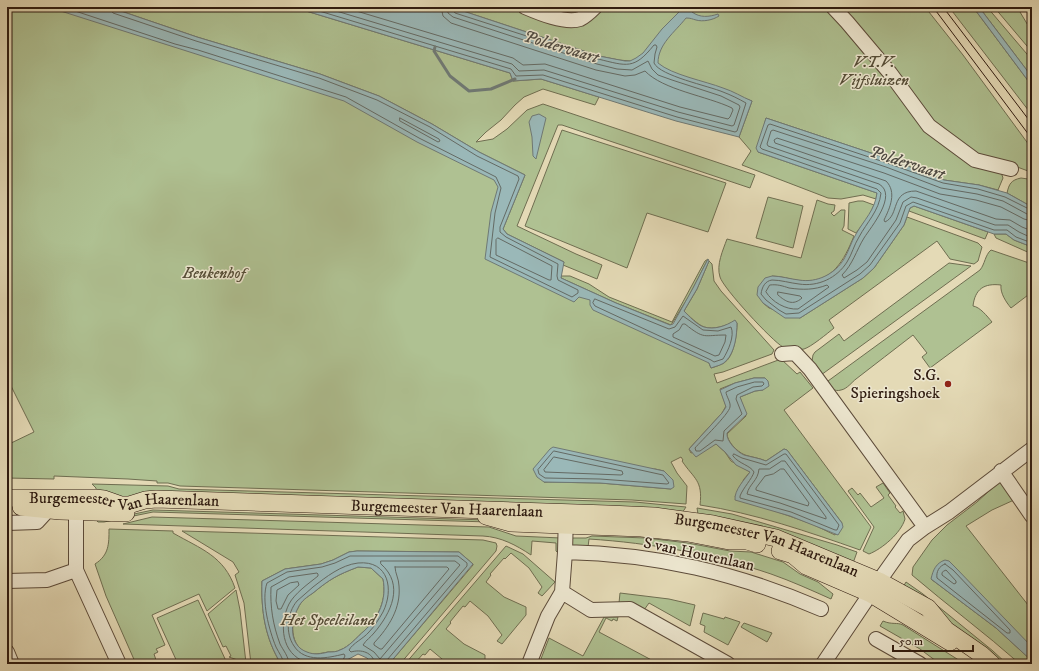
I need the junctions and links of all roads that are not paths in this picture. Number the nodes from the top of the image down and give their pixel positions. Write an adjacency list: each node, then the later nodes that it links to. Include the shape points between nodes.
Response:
1 (525, 7): 2 (street, via 569,21 582,18)
2 (595, 7)
3 (833, 7): 4 (street, via 890,73 929,126 974,160)
4 (1010, 169)
5 (782, 354): 15 (street, via 795,353 810,369)
6 (1032, 448): 7 (street)
7 (1001, 471): 12 (street); 15 (street)
8 (7, 498): 9 (main road, Burgemeester Van Haarenlaan)
9 (76, 505): 11 (main road, Burgemeester Van Haarenlaan); 13 (main road, Burgemeester Van Haarenlaan, via 104,499 129,505 156,499); 17 (street)
10 (7, 507): 11 (main road, Burgemeester Van Haarenlaan)
11 (48, 510): 14 (street, Burgemeester Van Haarenlaan, via 37,522)
12 (1032, 515)
13 (566, 518): 16 (street); 19 (main road, Burgemeester Van Haarenlaan, via 654,516 713,524 776,538)
14 (7, 523)
15 (925, 527): 19 (street, via 908,540)
16 (565, 552): 20 (street); 21 (street, S van Houtenlaan, via 647,558 707,570 759,584)
17 (76, 570): 18 (street, via 47,580); 25 (street)
18 (7, 581)
19 (875, 587): 28 (street); 30 (main road, Burgemeester Van Haarenlaan); 31 (main road, Burgemeester Van Haarenlaan, via 928,608 946,630)
20 (562, 592): 26 (street, via 548,616); 27 (street, via 591,610 630,609)
21 (821, 609)
22 (876, 639): 29 (street)
23 (7, 652): 24 (street)
24 (12, 664)
25 (118, 664)
26 (529, 664)
27 (728, 664)
28 (823, 664)
29 (920, 664)
30 (981, 664)
31 (992, 664)

